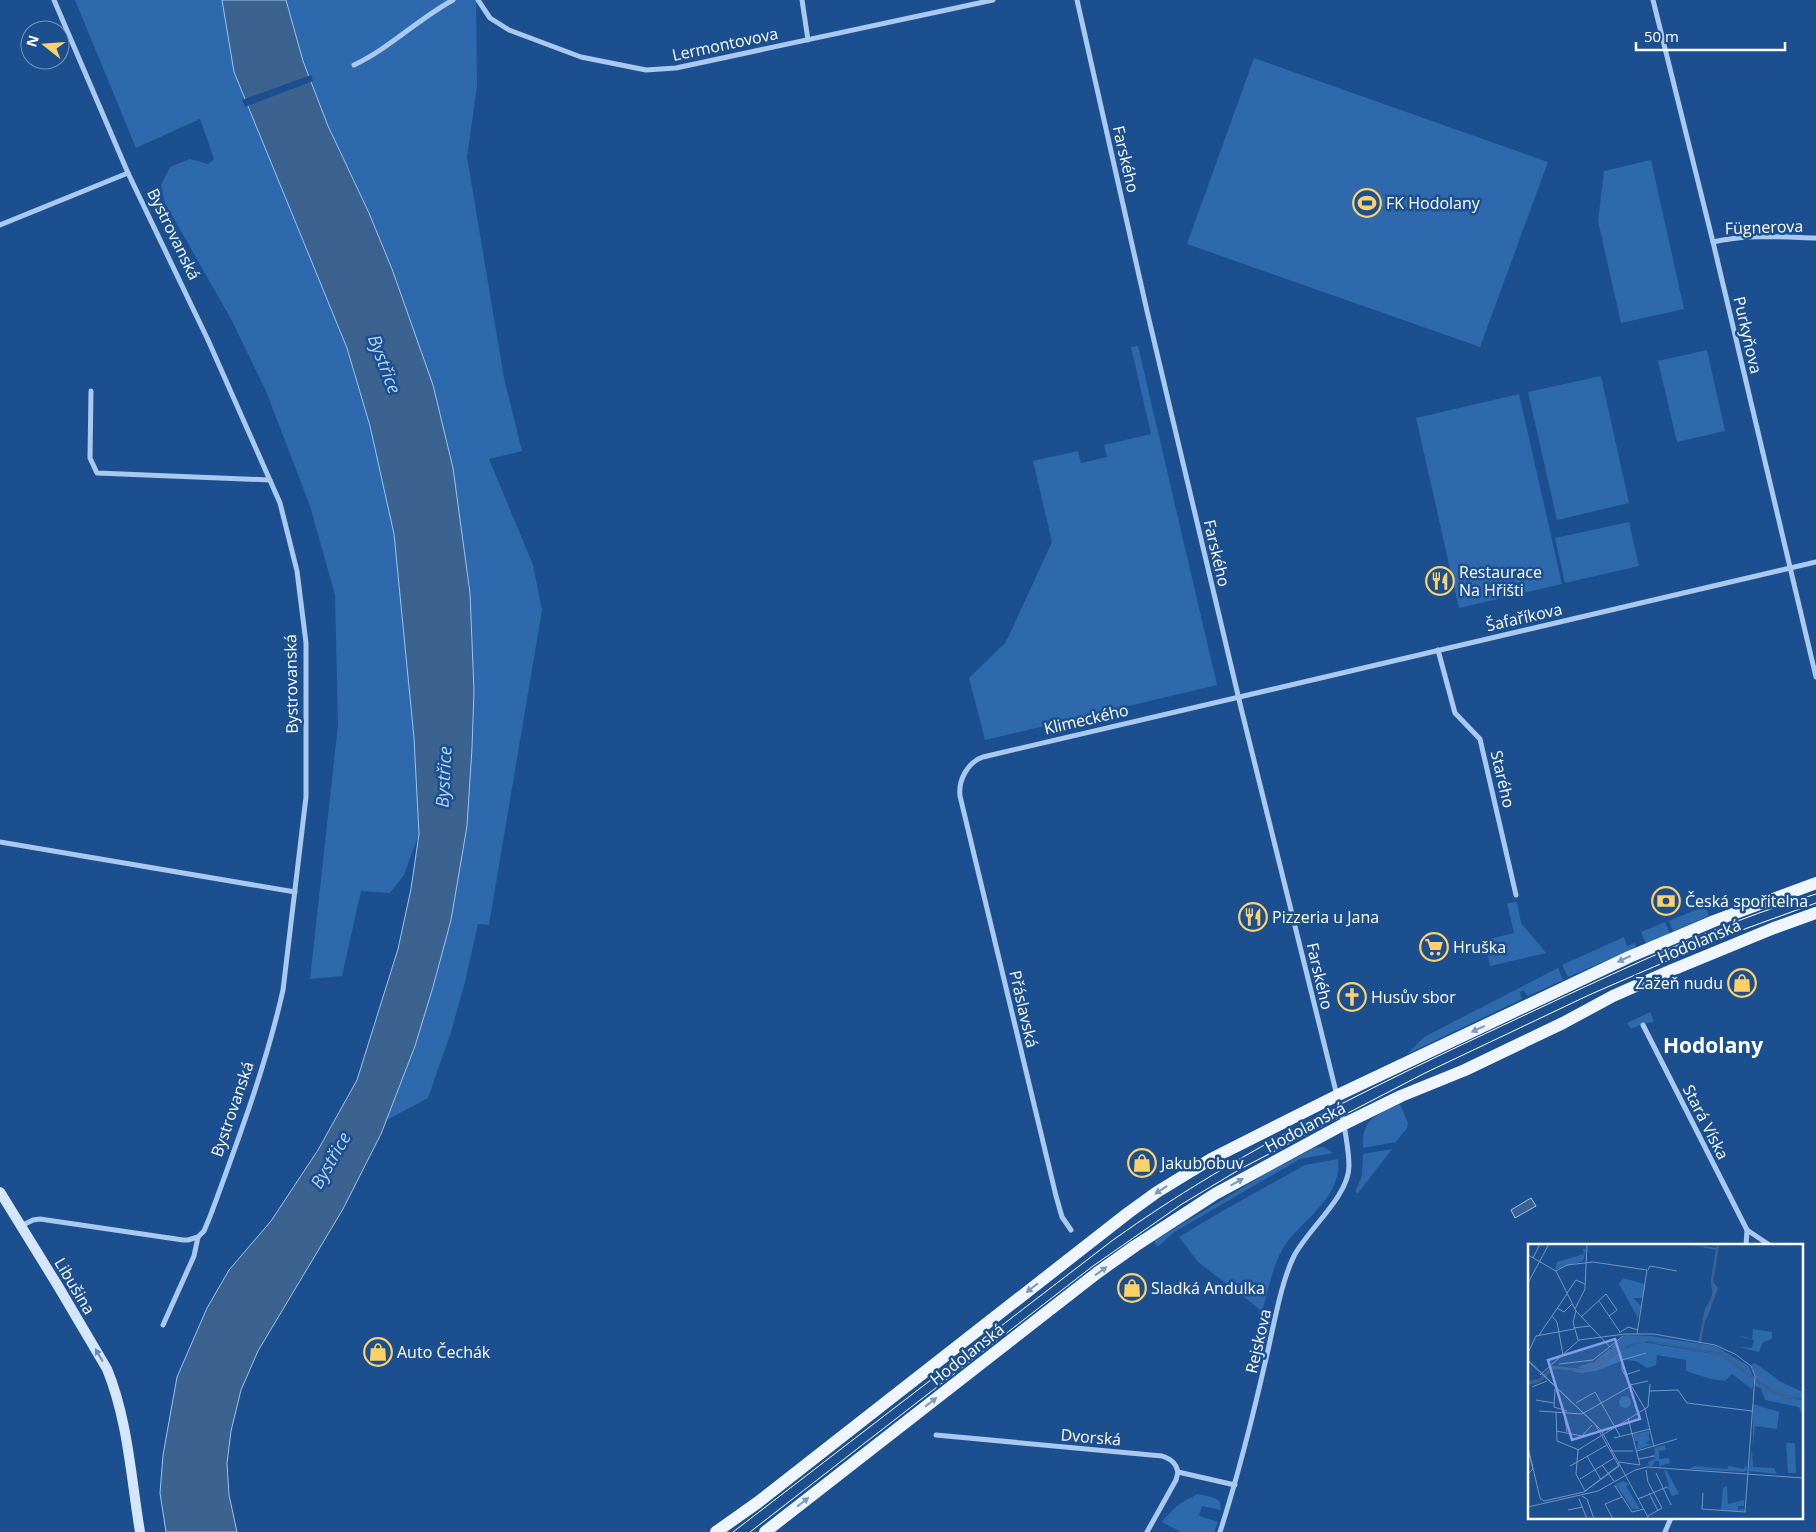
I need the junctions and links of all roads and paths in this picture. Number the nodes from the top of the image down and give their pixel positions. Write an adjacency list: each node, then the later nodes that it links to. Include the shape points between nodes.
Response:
1 (54, 0): 10 (street, Bystrovanská)
2 (453, 0): 9 (street, via 434,10 380,52)
3 (478, 0): 8 (street, Lermontovova, via 490,18 509,30 581,57 646,70 676,68)
4 (802, 0): 8 (street)
5 (993, 0): 8 (street, Lermontovova)
6 (1078, 0): 20 (street, Farského, via 1147,311)
7 (1653, 0): 13 (street, Purkyňova)
8 (808, 40)
9 (354, 65)
10 (128, 173): 11 (street); 15 (street, Bystrovanská, via 208,340)
11 (0, 225)
12 (1816, 238): 13 (street, Fügnerova, via 1748,236)
13 (1713, 242): 17 (street, Purkyňova)
14 (91, 392): 15 (street, via 90,458 97,473)
15 (270, 480): 24 (street, Bystrovanská, via 280,503 297,571 306,643 306,797)
16 (1816, 562): 17 (street, Šafaříkova)
17 (1790, 568): 18 (street, Šafaříkova); 19 (street, Purkyňova)
18 (1438, 650): 20 (street, Šafaříkova); 25 (street, Starého, via 1455,712 1480,739)
19 (1816, 677)
20 (1239, 697): 21 (street, Klimeckého, via 978,758 967,769); 28 (street, Farského)
21 (960, 791): 33 (street, Přáslavská, via 1050,1172 1062,1217)
22 (0, 842): 24 (street)
23 (1816, 883): 28 (main road, one-way to 28, via 1629,957)
24 (295, 892): 35 (street, Bystrovanská, via 283,990 268,1047 211,1214)
25 (1516, 895)
26 (1816, 913): 30 (main road, Hodolanská, via 1613,996 1464,1070)
27 (1643, 1025): 34 (street, Stará Víska)
28 (1336, 1096): 29 (street, Farského); 44 (main road, one-way to 44, via 1211,1159 1157,1192)
29 (1340, 1111): 30 (street, Rejskova)
30 (1344, 1124): 41 (street, Rejskova, via 1349,1166 1347,1178 1291,1265); 45 (main road, Hodolanská, one-way to 30, via 1135,1246 1215,1194)
31 (1, 1196): 32 (street, Libušina)
32 (21, 1226): 35 (street, via 40,1219 183,1240); 43 (street, Libušina, one-way to 32, via 118,1399 107,1369)
33 (1071, 1230)
34 (1747, 1230): 36 (street); 37 (street, Stará Víska)
35 (198, 1237): 38 (street, Bystrovanská, via 194,1256)
36 (1746, 1244)
37 (1768, 1244)
38 (164, 1325)
39 (936, 1435): 40 (street, Dvorská, via 1162,1456 1174,1462)
40 (1178, 1472): 41 (street); 46 (street)
41 (1235, 1485): 47 (street, Rejskova)
42 (1670, 1520): 48 (street)
43 (140, 1532)
44 (716, 1532)
45 (764, 1532)
46 (1147, 1532)
47 (1220, 1532)
48 (1665, 1532)

